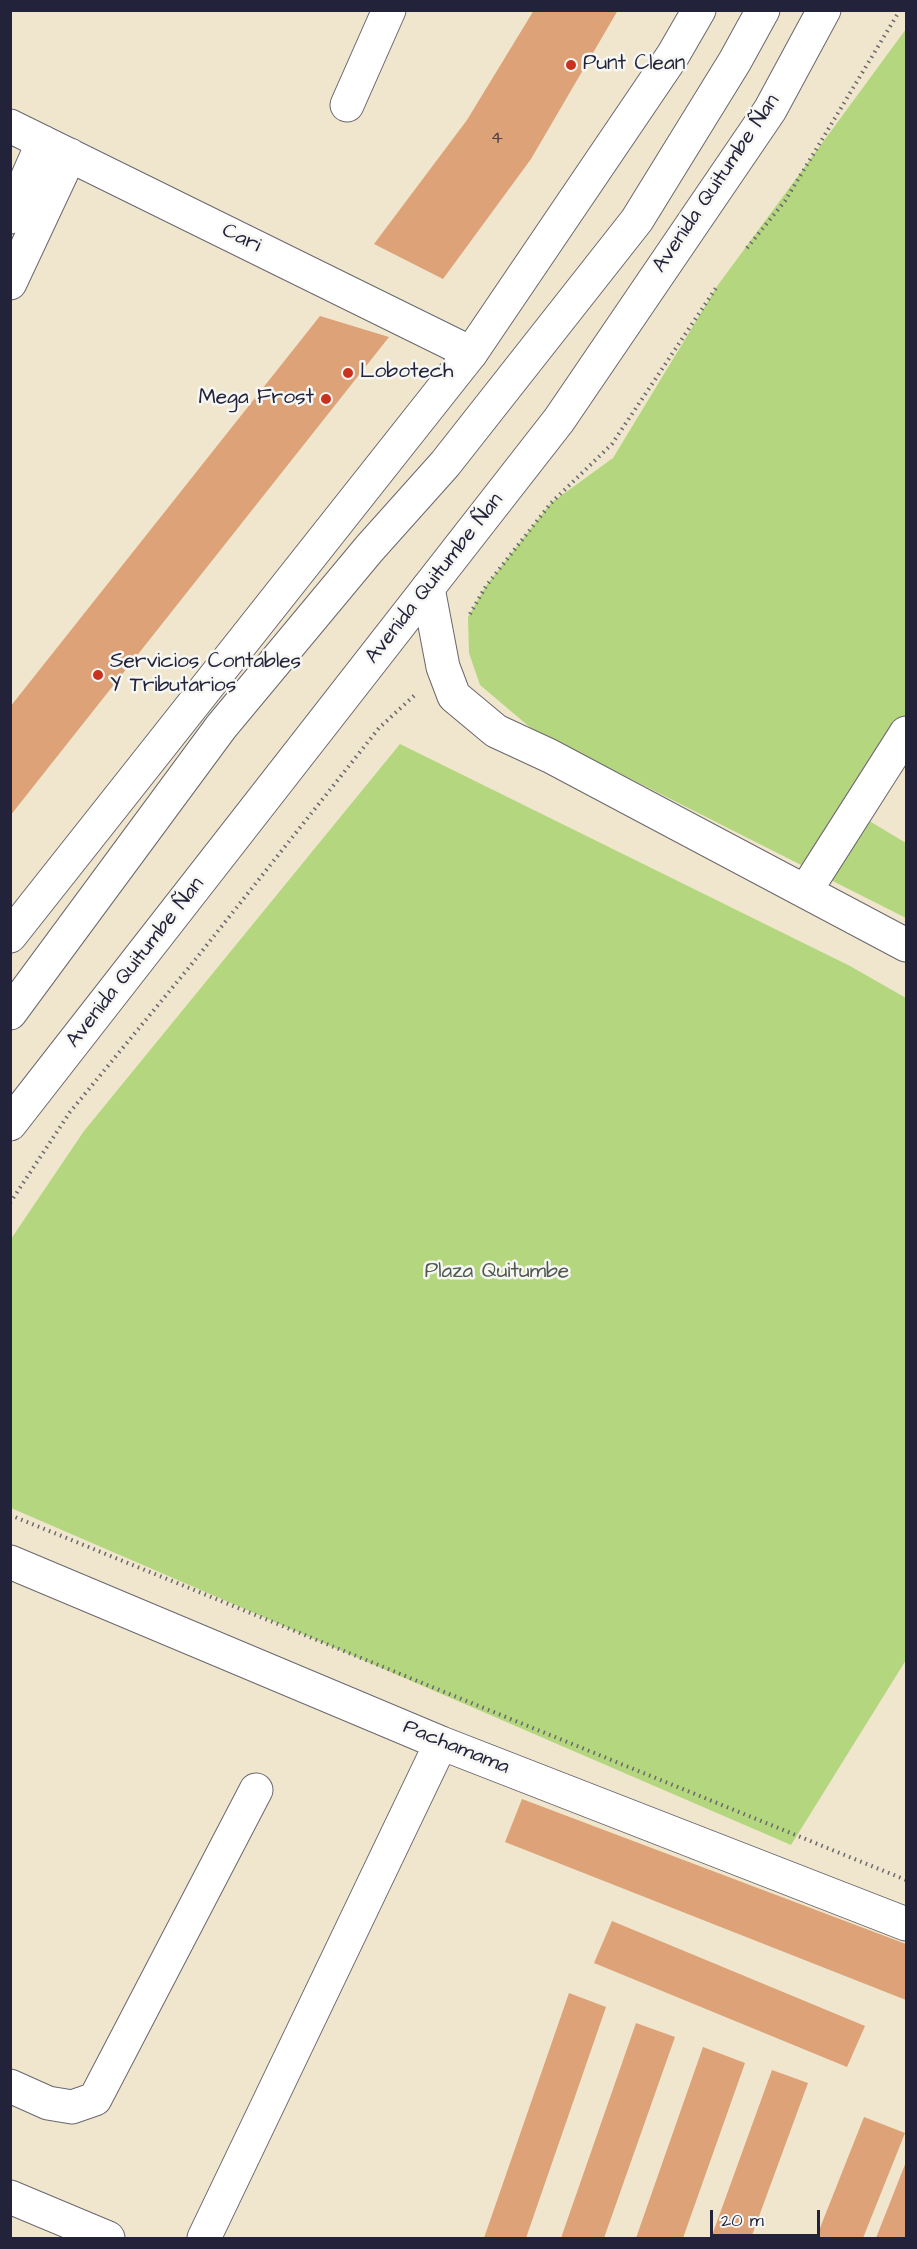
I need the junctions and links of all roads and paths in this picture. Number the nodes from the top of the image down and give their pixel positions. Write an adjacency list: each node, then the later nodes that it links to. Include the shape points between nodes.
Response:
1 (389, 10): 6 (main road)
2 (699, 10): 13 (main road, via 674,55)
3 (763, 10): 21 (main road, via 637,220 445,464 221,727)
4 (824, 10): 14 (main road, Avenida Quitumbe Ñan, via 770,110 559,420)
5 (900, 10): 10 (path, via 785,201)
6 (346, 105)
7 (10, 126): 8 (main road, Cari)
8 (57, 149): 9 (main road); 11 (main road); 13 (main road, Cari)
9 (10, 217)
10 (747, 248)
11 (10, 283)
12 (718, 285): 15 (path, via 612,444 551,503 486,586)
13 (471, 353): 19 (main road)
14 (428, 588): 16 (main road); 22 (main road, Avenida Quitumbe Ñan)
15 (468, 617)
16 (443, 667): 18 (main road, via 454,696 496,731); 23 (path, via 379,728 70,1112)
17 (906, 733): 18 (main road)
18 (806, 890): 20 (main road)
19 (10, 936)
20 (906, 945)
21 (10, 1013)
22 (10, 1124)
23 (10, 1203)
24 (10, 1515): 28 (path)
25 (10, 1562): 26 (main road, Pachamama)
26 (441, 1743): 29 (main road, Pachamama); 33 (main road)
27 (256, 1791): 30 (main road, via 95,2098 72,2107 48,2103)
28 (906, 1880)
29 (906, 1924)
30 (10, 2086)
31 (10, 2198): 32 (main road)
32 (108, 2238)
33 (204, 2238)

